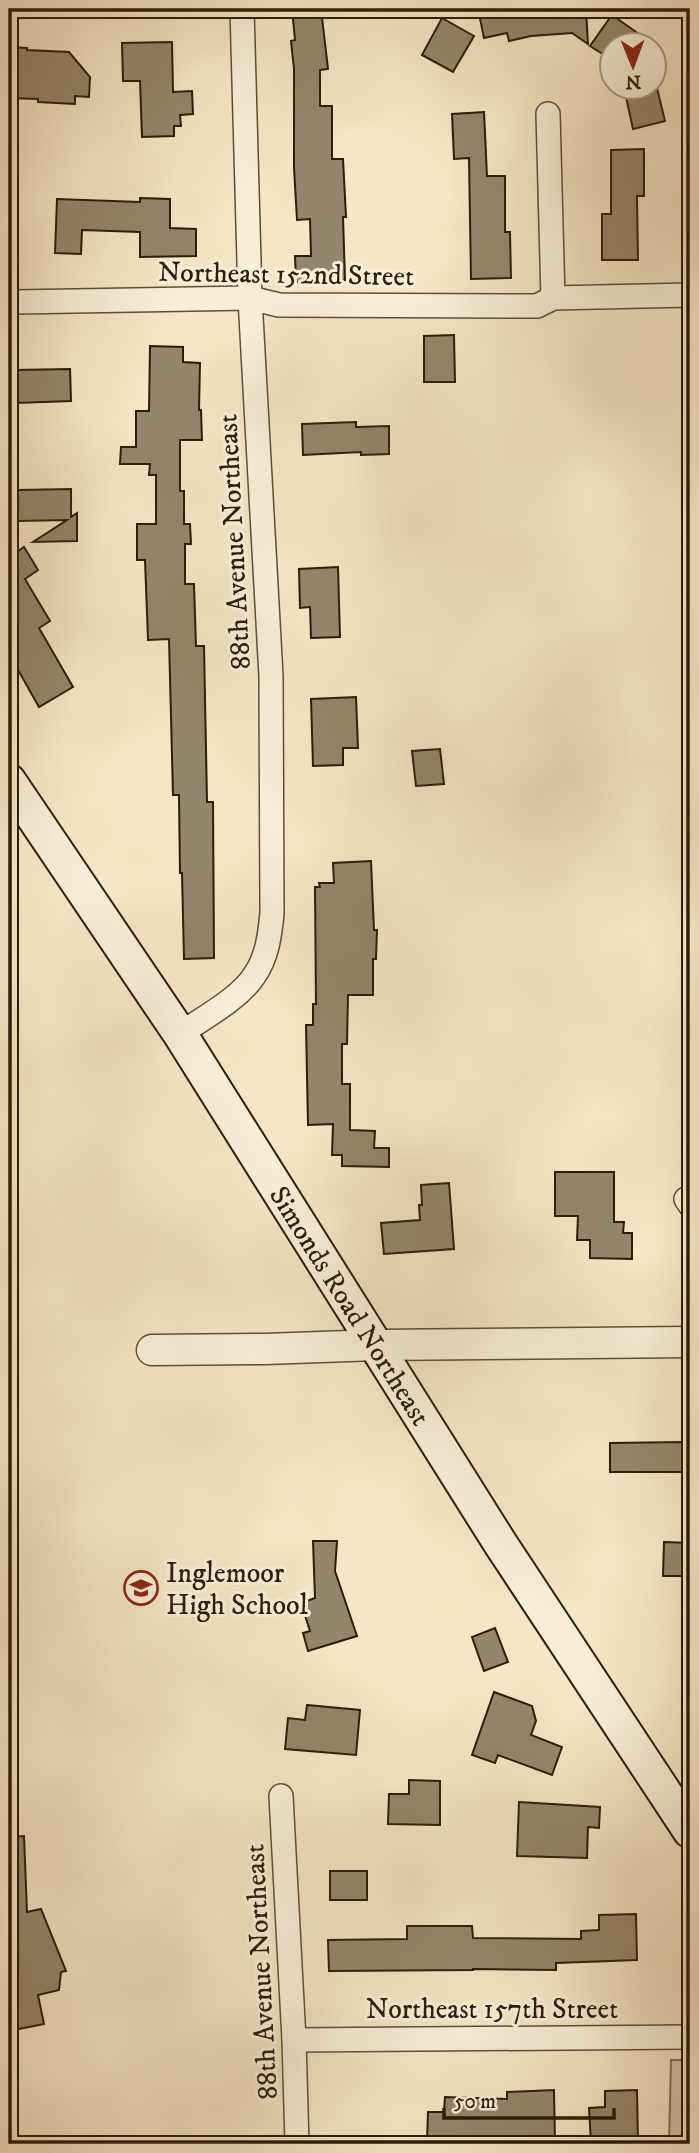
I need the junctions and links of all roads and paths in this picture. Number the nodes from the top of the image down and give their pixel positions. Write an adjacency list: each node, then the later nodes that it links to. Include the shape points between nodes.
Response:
1 (242, 9): 4 (street, 88th Avenue Northeast)
2 (548, 114): 5 (street)
3 (690, 295): 5 (street, Northeast 152nd Street)
4 (250, 298): 5 (street, Northeast 152nd Street, via 279,305 537,306); 6 (street, Northeast 152nd Street); 8 (street, 88th Avenue Northeast, via 271,676 272,913 268,944 254,976)
5 (553, 298)
6 (16, 302)
7 (9, 781): 8 (main road, Simonds Road Northeast)
8 (180, 1034): 10 (main road, Simonds Road Northeast)
9 (690, 1342): 10 (street)
10 (376, 1345): 11 (street); 13 (main road, Simonds Road Northeast)
11 (152, 1350)
12 (281, 1796): 15 (street, 88th Avenue Northeast)
13 (690, 1831)
14 (690, 2036): 15 (street, Northeast 157th Street)
15 (294, 2040): 16 (street, 88th Avenue Northeast)
16 (297, 2144)

